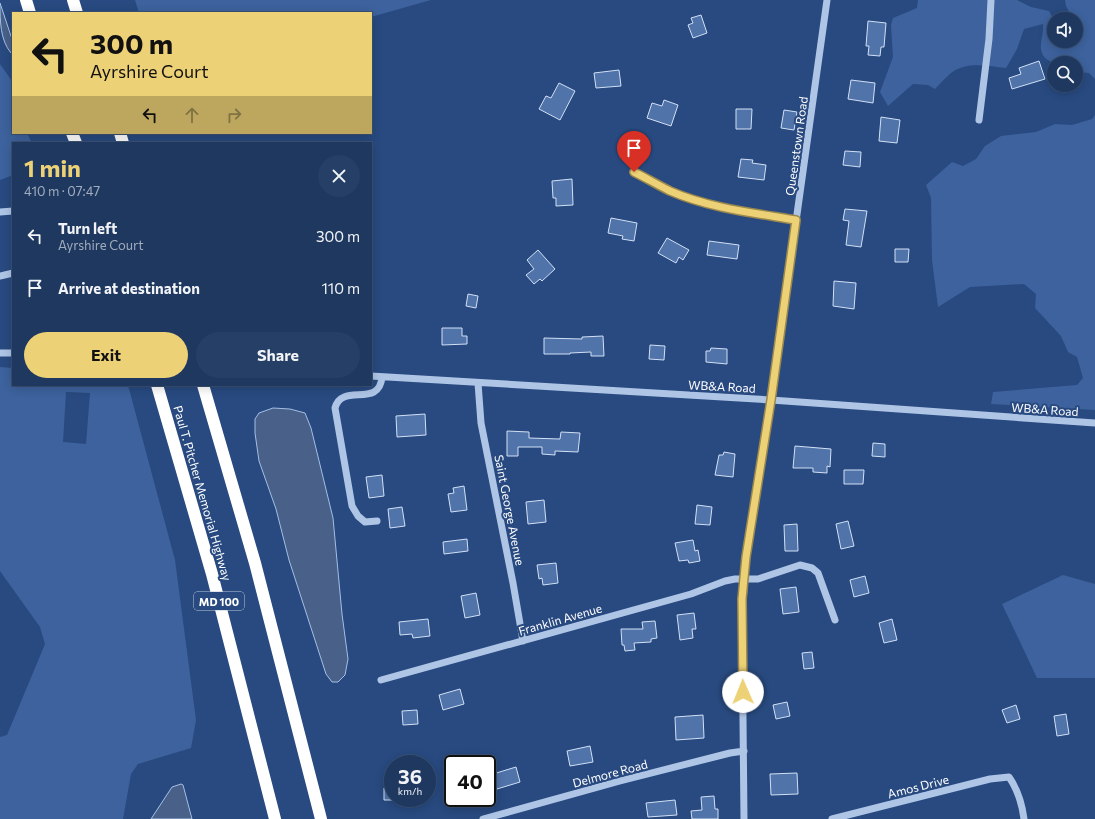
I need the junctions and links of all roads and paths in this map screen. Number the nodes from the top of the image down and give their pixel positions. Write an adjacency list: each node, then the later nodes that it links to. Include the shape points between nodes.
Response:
1 (26, 0): 5 (highway)
2 (73, 0): 6 (highway)
3 (827, 0): 11 (street, Queenstown Road)
4 (991, 0): 7 (street)
5 (30, 12)
6 (77, 12)
7 (980, 120)
8 (634, 172): 11 (street, via 671,191 699,201)
9 (12, 211): 10 (street)
10 (0, 212)
11 (796, 220): 21 (street, Queenstown Road)
12 (12, 273): 13 (street)
13 (0, 276)
14 (0, 353): 15 (street)
15 (12, 353)
16 (372, 376): 17 (street, WB&A Road)
17 (382, 377): 18 (street, WB&A Road); 23 (street, via 378,390 342,397 337,401 335,408 352,506 358,516 366,522)
18 (478, 383): 21 (street, WB&A Road); 26 (street, Saint George Avenue, via 481,423)
19 (157, 386): 29 (highway, Paul T. Pitcher Memorial Highway / MD 100, via 212,574)
20 (203, 386): 30 (highway, MD 100, via 255,563)
21 (771, 400): 22 (street, WB&A Road); 24 (street, Queenstown Road)
22 (1095, 423)
23 (376, 521)
24 (743, 580): 25 (street, Franklin Avenue, via 758,579 797,566 808,566 820,576); 26 (street, Franklin Avenue, via 735,579 691,594); 28 (street, Queenstown Road)
25 (835, 620)
26 (523, 641): 27 (street, Franklin Avenue)
27 (381, 680)
28 (744, 751): 31 (street, Delmore Road, via 627,779); 32 (street, Queenstown Road)
29 (275, 819)
30 (321, 819)
31 (483, 819)
32 (744, 819)
33 (832, 819): 34 (street, Amos Drive, via 990,779 1009,777 1020,798)
34 (1024, 819)

